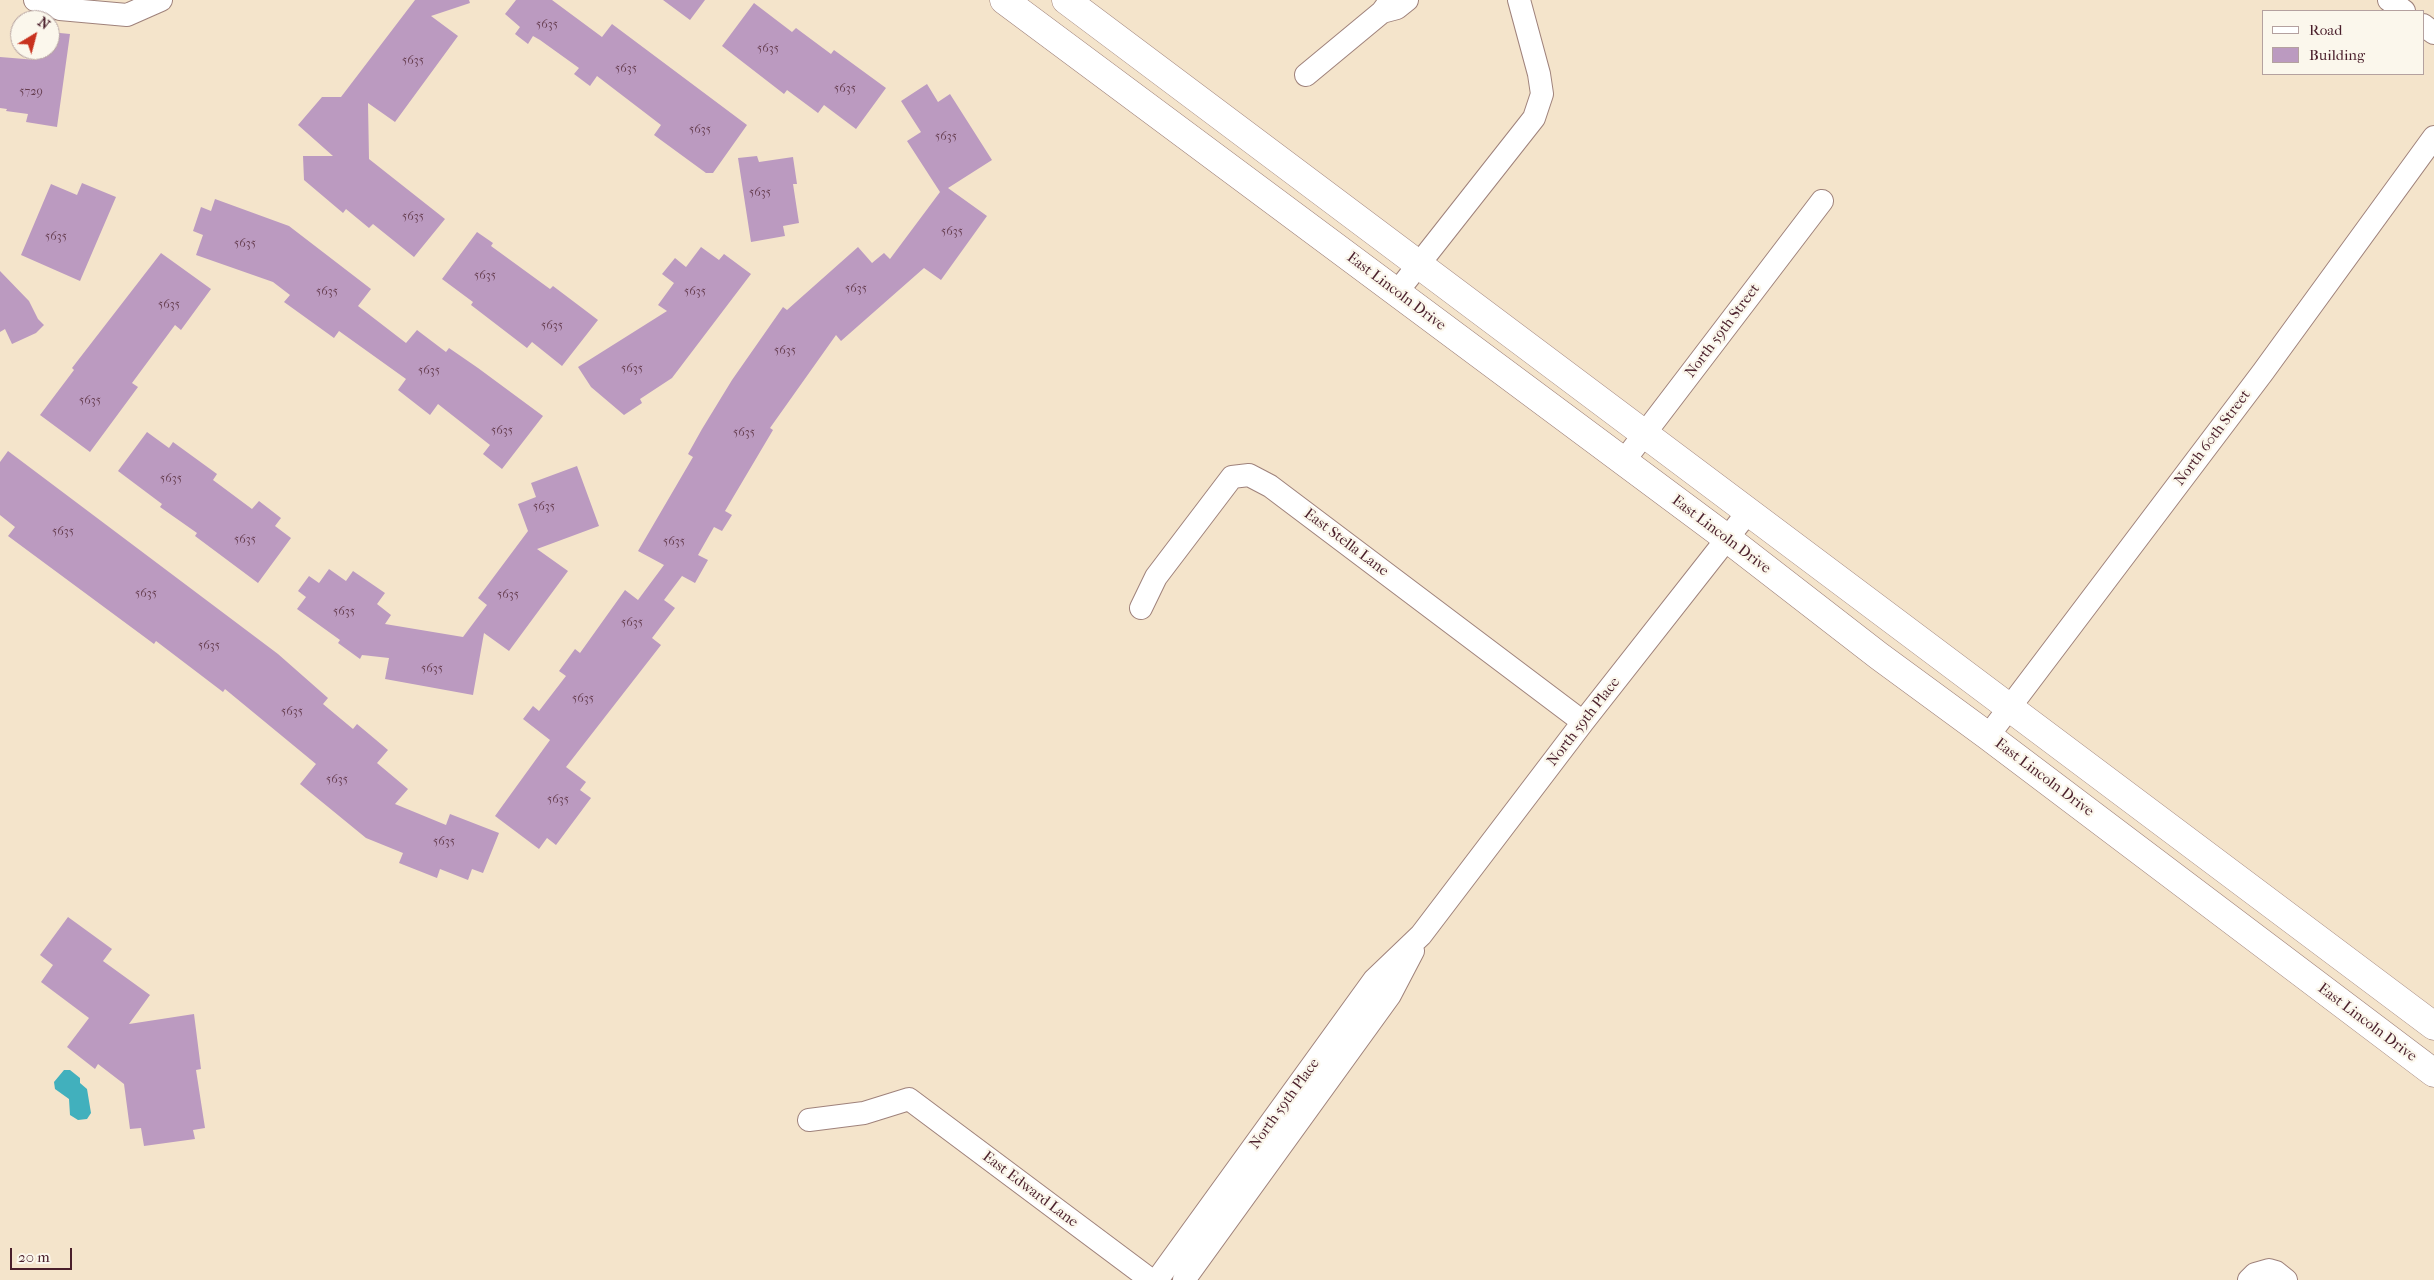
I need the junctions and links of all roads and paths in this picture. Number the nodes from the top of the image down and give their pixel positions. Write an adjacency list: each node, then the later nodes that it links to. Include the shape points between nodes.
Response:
1 (35, 0): 2 (street, via 60,9 127,15)
2 (161, 0)
3 (1066, 0): 13 (main road)
4 (1407, 0): 8 (street, via 1397,8)
5 (1519, 0): 13 (street, via 1542,94 1534,118)
6 (2389, 0): 9 (street)
7 (1009, 2): 14 (main road, East Lincoln Drive)
8 (1386, 6): 10 (street)
9 (2403, 10)
10 (1306, 75)
11 (2434, 137): 20 (street, North 60th Street, via 2263,372)
12 (1822, 201): 15 (street, North 59th Street)
13 (1419, 264): 14 (street); 15 (main road)
14 (1398, 292): 16 (main road, East Lincoln Drive)
15 (1645, 434): 16 (street, North 59th Street); 17 (main road)
16 (1623, 462): 18 (main road, East Lincoln Drive)
17 (1748, 512): 18 (street, North 59th Place); 20 (main road)
18 (1728, 539): 21 (street, North 59th Place); 22 (main road, East Lincoln Drive)
19 (1140, 608): 21 (street, East Stella Lane, via 1156,577 1232,477 1250,475 1270,486)
20 (2009, 708): 22 (street, North 60th Street); 23 (main road)
21 (1583, 722): 25 (street, North 59th Place)
22 (1988, 736): 24 (main road, East Lincoln Drive)
23 (2231, 874): 24 (main road); 26 (main road)
24 (2209, 904): 27 (main road, East Lincoln Drive)
25 (1421, 935): 30 (street, North 59th Place, via 1374,980); 31 (street, North 59th Place, via 1390,995)
26 (2434, 1026)
27 (2434, 1073)
28 (809, 1120): 29 (street, East Edward Lane, via 864,1112 909,1100)
29 (1151, 1280)
30 (1157, 1280)
31 (1184, 1280)
32 (2249, 1280): 33 (street, via 2254,1274 2269,1270)
33 (2286, 1280)

